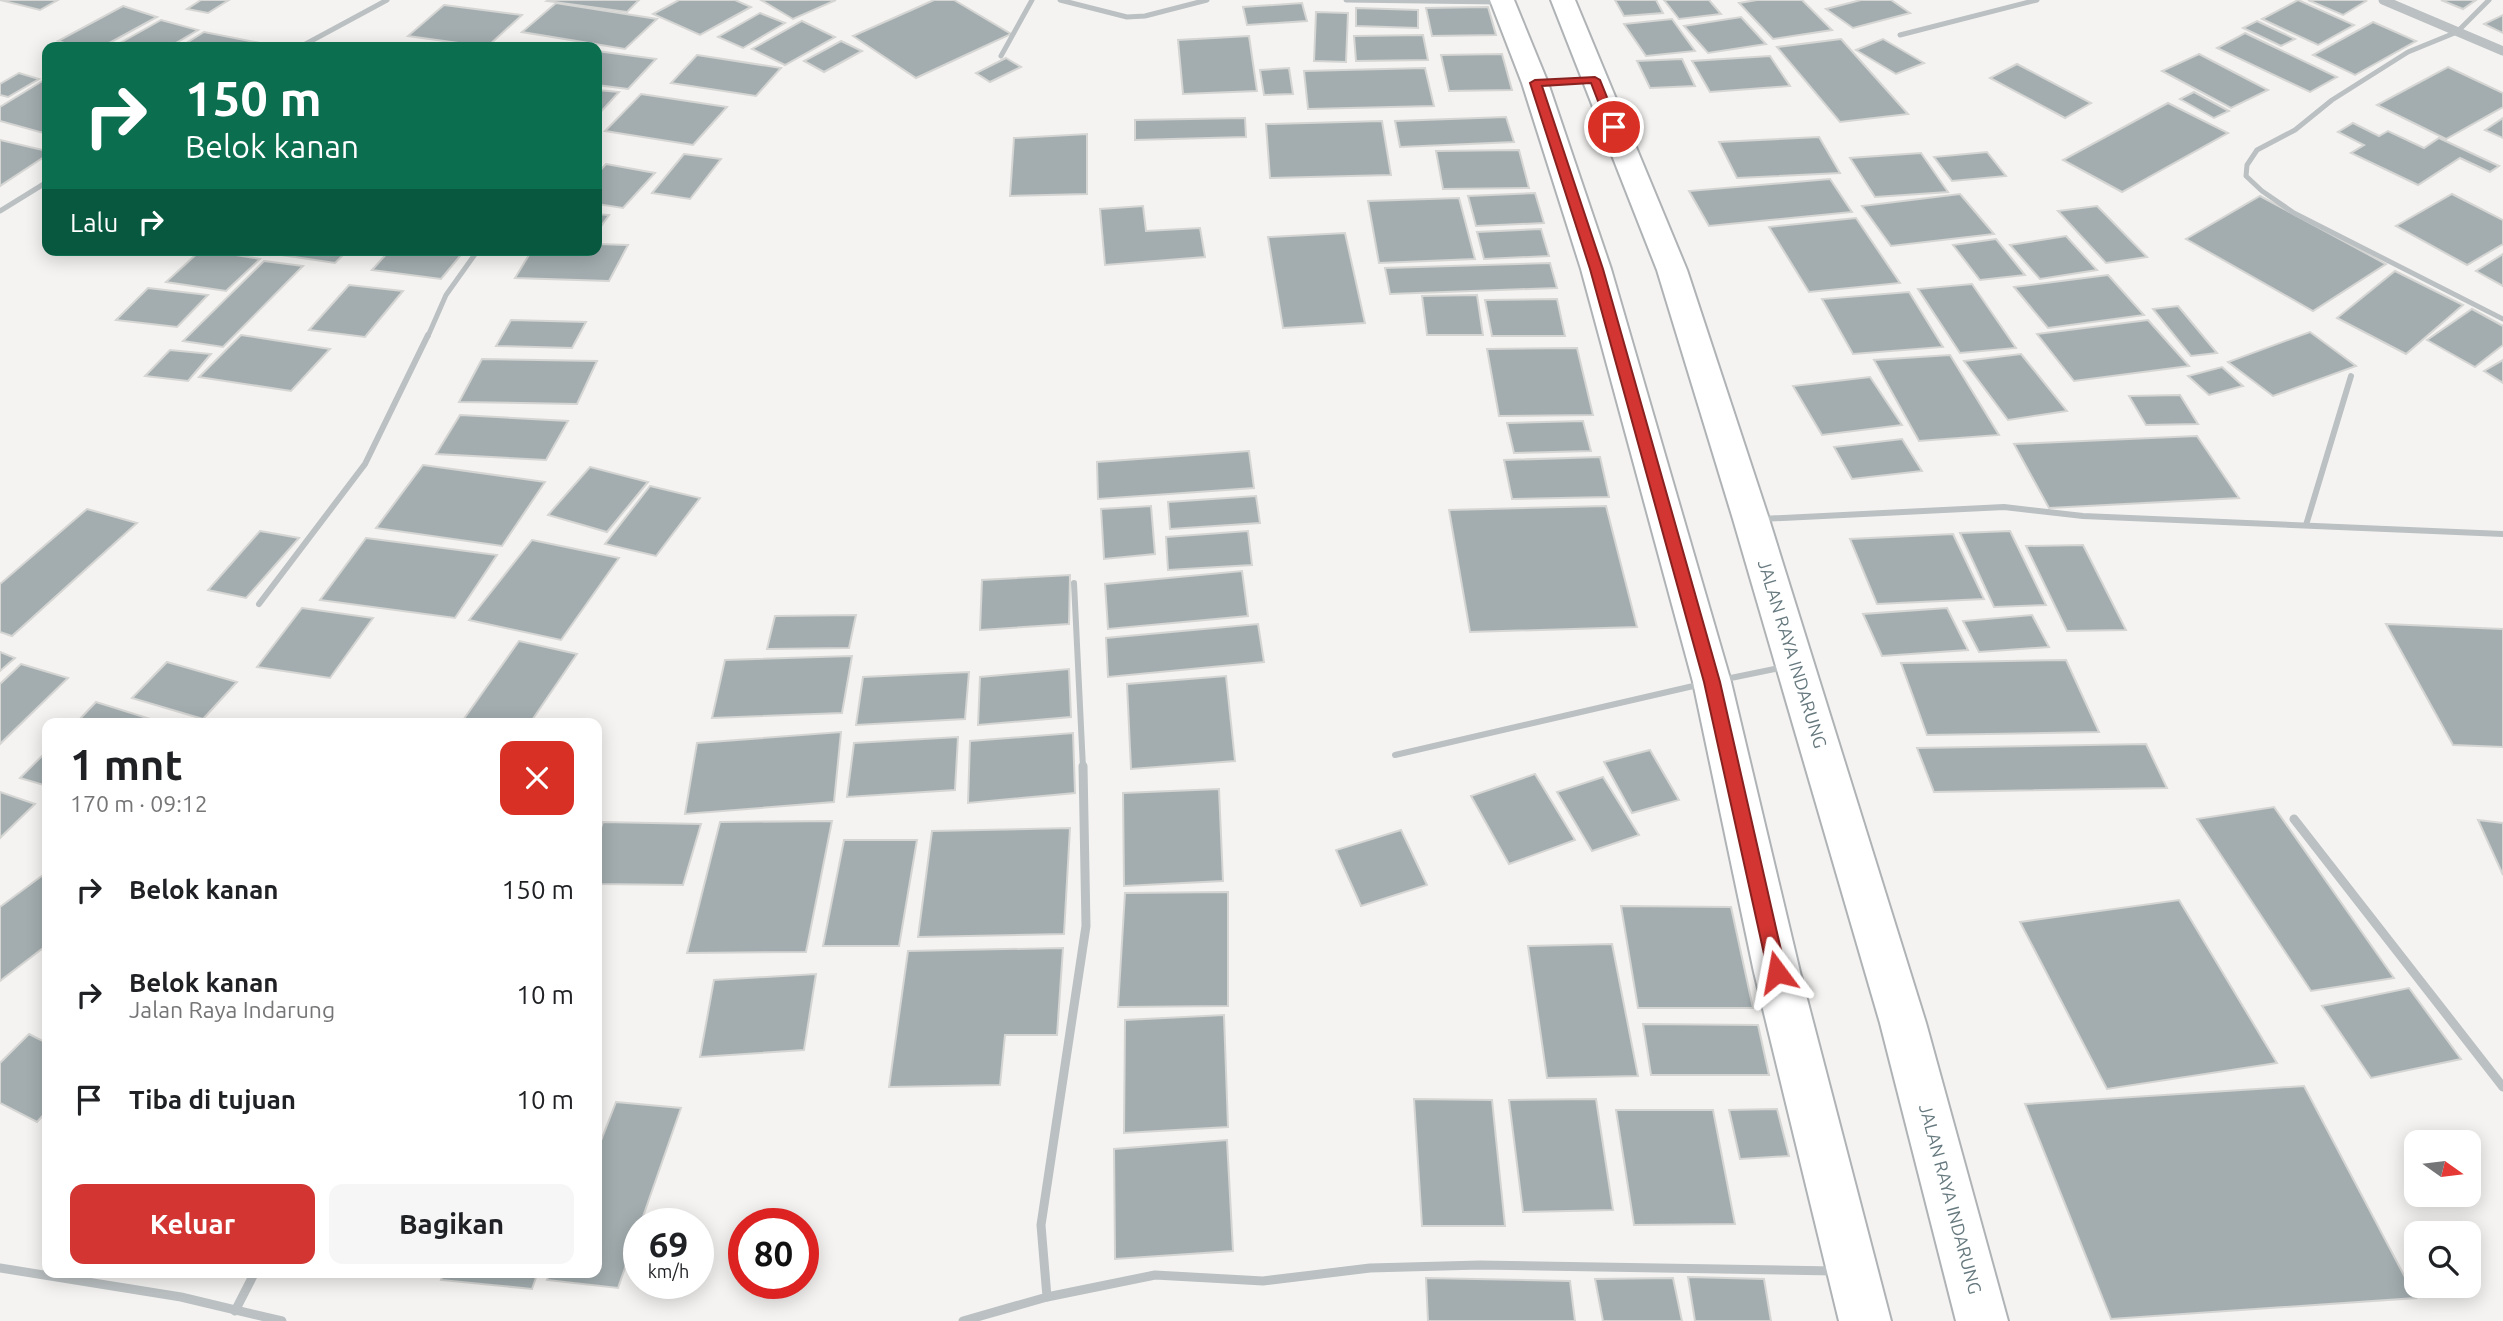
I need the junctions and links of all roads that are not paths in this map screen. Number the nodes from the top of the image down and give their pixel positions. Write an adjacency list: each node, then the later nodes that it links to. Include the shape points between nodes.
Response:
1 (387, 0): 13 (street)
2 (1032, 0): 15 (street)
3 (1060, 0): 4 (street, via 1127,17)
4 (1207, 0)
5 (1346, 0): 10 (street)
6 (1563, 0): 16 (highway, JALAN RAYA INDARUNG)
7 (2037, 0): 12 (street)
8 (2383, 0): 11 (street)
9 (2489, 0): 11 (street)
10 (1502, 1): 16 (highway, JALAN RAYA INDARUNG)
11 (2457, 32): 14 (street); 20 (street, via 2409,51 2332,100 2295,130 2257,150 2247,164 2246,176 2294,213)
12 (1900, 35)
13 (309, 42)
14 (2503, 51)
15 (1001, 56)
16 (1565, 81): 22 (highway, JALAN RAYA INDARUNG, via 1672,270); 28 (highway, JALAN RAYA INDARUNG, via 1596,269)
17 (42, 185): 18 (street)
18 (0, 212)
19 (474, 256): 26 (street, via 446,295 365,464)
20 (2503, 319)
21 (2351, 376): 23 (street)
22 (1751, 519): 23 (street, via 2004,507 2083,516); 27 (highway, JALAN RAYA INDARUNG)
23 (2306, 525): 24 (street)
24 (2503, 534)
25 (1074, 583): 37 (street, via 1083,740 1086,926 1041,1225)
26 (260, 604)
27 (1795, 664): 28 (street); 42 (highway, JALAN RAYA INDARUNG, via 1903,1023)
28 (1712, 682): 29 (street); 33 (highway, JALAN RAYA INDARUNG, via 1777,972)
29 (1395, 755)
30 (2294, 819): 31 (street)
31 (2503, 1087)
32 (0, 1268): 34 (street)
33 (1853, 1271): 37 (street, via 1480,1265 1370,1268 1263,1281 1156,1275); 41 (highway, JALAN RAYA INDARUNG)
34 (42, 1275)
35 (62, 1278): 38 (street, via 181,1297)
36 (253, 1278): 38 (street)
37 (1047, 1297): 40 (street)
38 (235, 1311): 39 (street)
39 (282, 1321)
40 (963, 1321)
41 (1864, 1321)
42 (1982, 1321)

